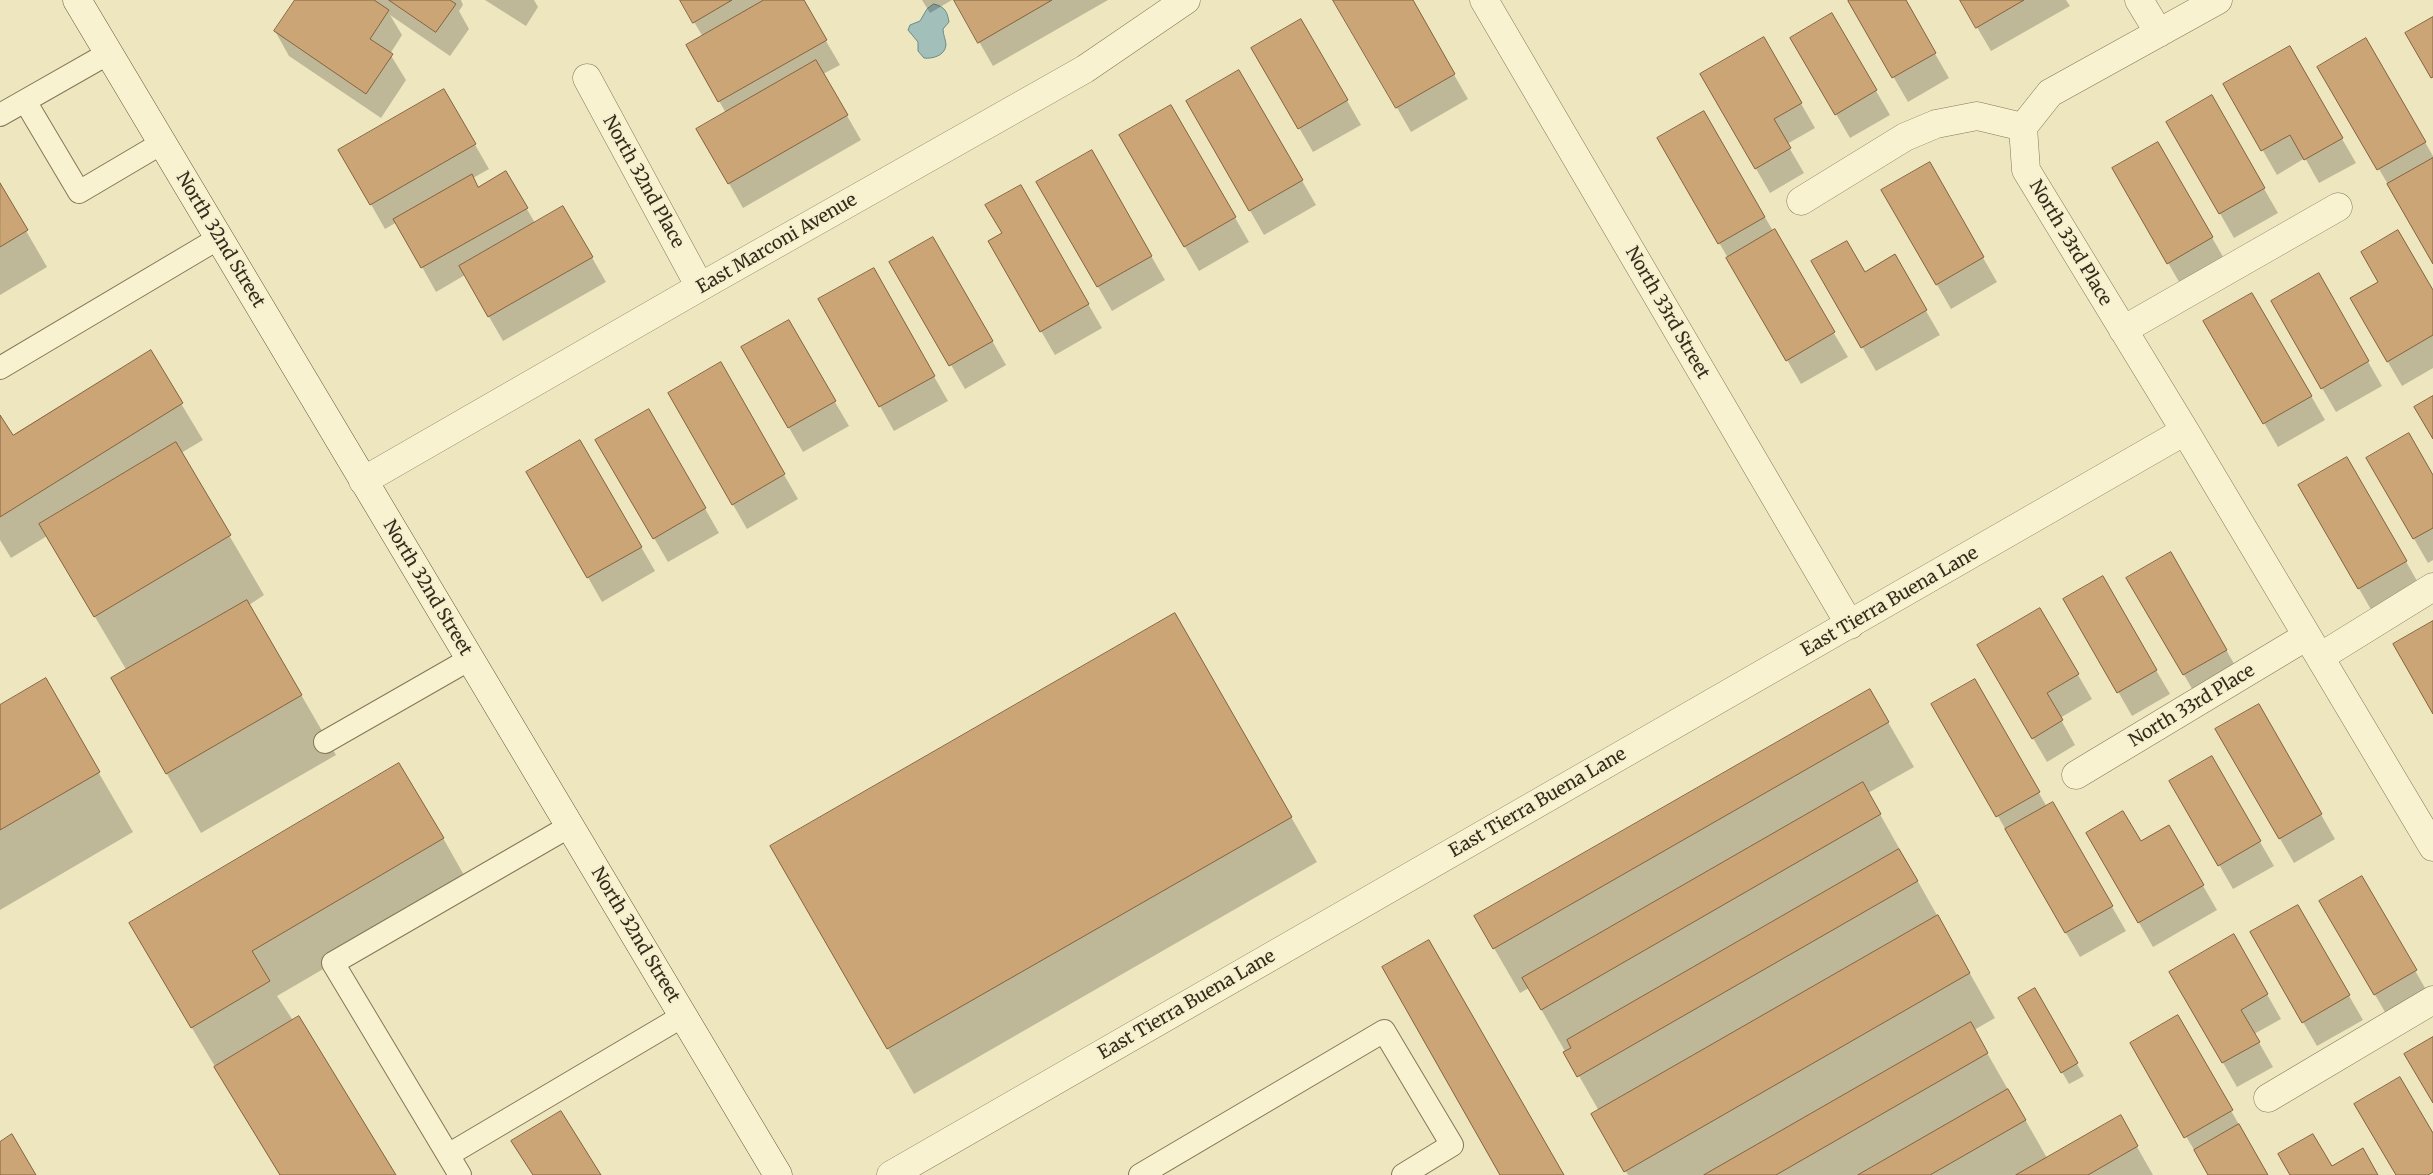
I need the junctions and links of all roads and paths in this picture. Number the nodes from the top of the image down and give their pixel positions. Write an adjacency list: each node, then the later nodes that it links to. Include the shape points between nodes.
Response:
1 (77, 0): 7 (street, North 32nd Street)
2 (1186, 0): 16 (street, East Marconi Avenue, via 1085,69)
3 (1484, 0): 22 (street, North 33rd Street)
4 (2139, 0): 6 (street)
5 (2218, 0): 6 (street)
6 (2159, 33): 11 (street, via 2050,93)
7 (109, 53): 9 (lane); 12 (street, North 32nd Street)
8 (586, 78): 16 (street, North 32nd Place)
9 (25, 101): 10 (lane); 12 (lane, via 79,192)
10 (0, 115)
11 (2023, 127): 13 (street, via 1977,116 1936,124 1906,137); 17 (street, North 33rd Place, via 2026,170)
12 (162, 143): 15 (street, North 32nd Street)
13 (1801, 201)
14 (2338, 207): 17 (street)
15 (219, 238): 18 (lane); 20 (street, North 32nd Street)
16 (700, 287): 20 (street, East Marconi Avenue)
17 (2123, 330): 19 (street, North 33rd Place)
18 (0, 368)
19 (2185, 431): 22 (street, East Tierra Buena Lane); 23 (street, North 33rd Place)
20 (363, 481): 24 (street, North 32nd Street)
21 (2433, 587): 23 (street, North 33rd Place)
22 (1850, 625): 35 (street, East Tierra Buena Lane)
23 (2313, 646): 26 (street, North 33rd Place); 28 (street, North 33rd Place)
24 (470, 658): 25 (lane); 27 (street, North 32nd Street)
25 (325, 742)
26 (2076, 775)
27 (570, 826): 30 (street, North 32nd Street); 32 (lane, via 333,963)
28 (2433, 847)
29 (2433, 1000): 31 (street)
30 (683, 1016): 32 (lane); 34 (street, North 32nd Street)
31 (2268, 1098)
32 (448, 1155): 33 (lane)
33 (460, 1175)
34 (778, 1175)
35 (891, 1175)
36 (1140, 1175): 37 (lane, via 1384,1031 1452,1145)
37 (1403, 1175)

